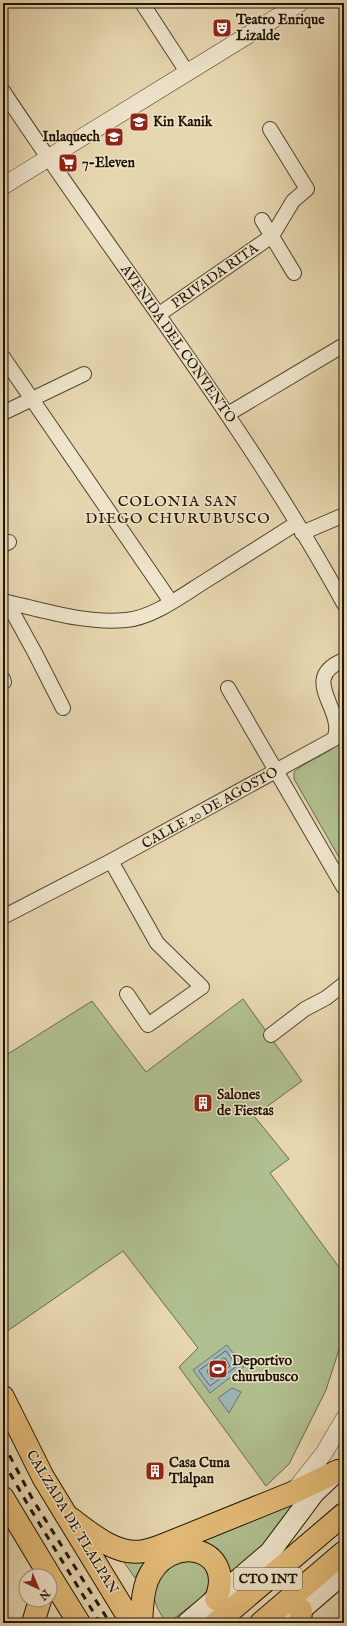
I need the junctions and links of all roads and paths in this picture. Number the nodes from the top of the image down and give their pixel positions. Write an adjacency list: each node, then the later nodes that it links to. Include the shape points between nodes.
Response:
1 (142, 3): 3 (street)
2 (300, 3): 3 (street)
3 (187, 72): 6 (street)
4 (3, 91): 6 (street, AVENIDA DEL CONVENTO)
5 (270, 129): 9 (street, via 307,189 293,201)
6 (47, 158): 7 (street); 11 (street, AVENIDA DEL CONVENTO)
7 (3, 186)
8 (262, 220): 9 (street)
9 (272, 236): 10 (street); 11 (street, PRIVADA RITA)
10 (294, 273)
11 (158, 315): 17 (street, AVENIDA DEL CONVENTO)
12 (344, 345): 17 (street)
13 (3, 357): 15 (street)
14 (84, 374): 15 (street)
15 (31, 399): 16 (street); 21 (street)
16 (3, 413)
17 (228, 414): 19 (street, AVENIDA DEL CONVENTO)
18 (344, 515): 19 (street)
19 (300, 528): 21 (street); 22 (street, AVENIDA DEL CONVENTO)
20 (5, 602): 21 (street, via 104,621 128,620 148,615); 25 (street)
21 (171, 602)
22 (344, 604)
23 (344, 660): 26 (street, CALLE 20 DE AGOSTO, via 335,664 328,672 324,684 338,720 339,729 334,739)
24 (228, 688): 26 (street)
25 (63, 708)
26 (275, 772): 27 (street, CALLE 20 DE AGOSTO); 28 (street)
27 (111, 861): 29 (street, CALLE 20 DE AGOSTO); 31 (street, via 157,943 202,987 148,1025)
28 (344, 888)
29 (3, 917)
30 (344, 984): 32 (street)
31 (126, 994)
32 (271, 1035)
33 (3, 1397): 39 (highway, CALZADA DE TLALPAN, via 43,1477)
34 (344, 1419): 36 (street, via 324,1453)
35 (341, 1468): 36 (highway); 44 (main road, CTO INT, via 314,1493 270,1552)
36 (292, 1493): 39 (highway, via 143,1552 111,1545)
37 (3, 1498): 41 (highway)
38 (344, 1514): 52 (highway, CTO INT)
39 (66, 1515): 49 (highway, CALZADA DE TLALPAN)
40 (344, 1552): 53 (highway, CTO INT)
41 (41, 1567)
42 (344, 1573): 46 (main road, CTO INT)
43 (58, 1589): 48 (highway)
44 (216, 1599): 50 (highway, via 220,1578 216,1565 207,1555 196,1550 179,1551 161,1561 149,1576); 51 (main road, CTO INT)
45 (38, 1608): 47 (highway)
46 (295, 1619)
47 (33, 1623)
48 (79, 1623)
49 (132, 1623)
50 (141, 1623)
51 (187, 1623)
52 (216, 1623)
53 (261, 1623)

